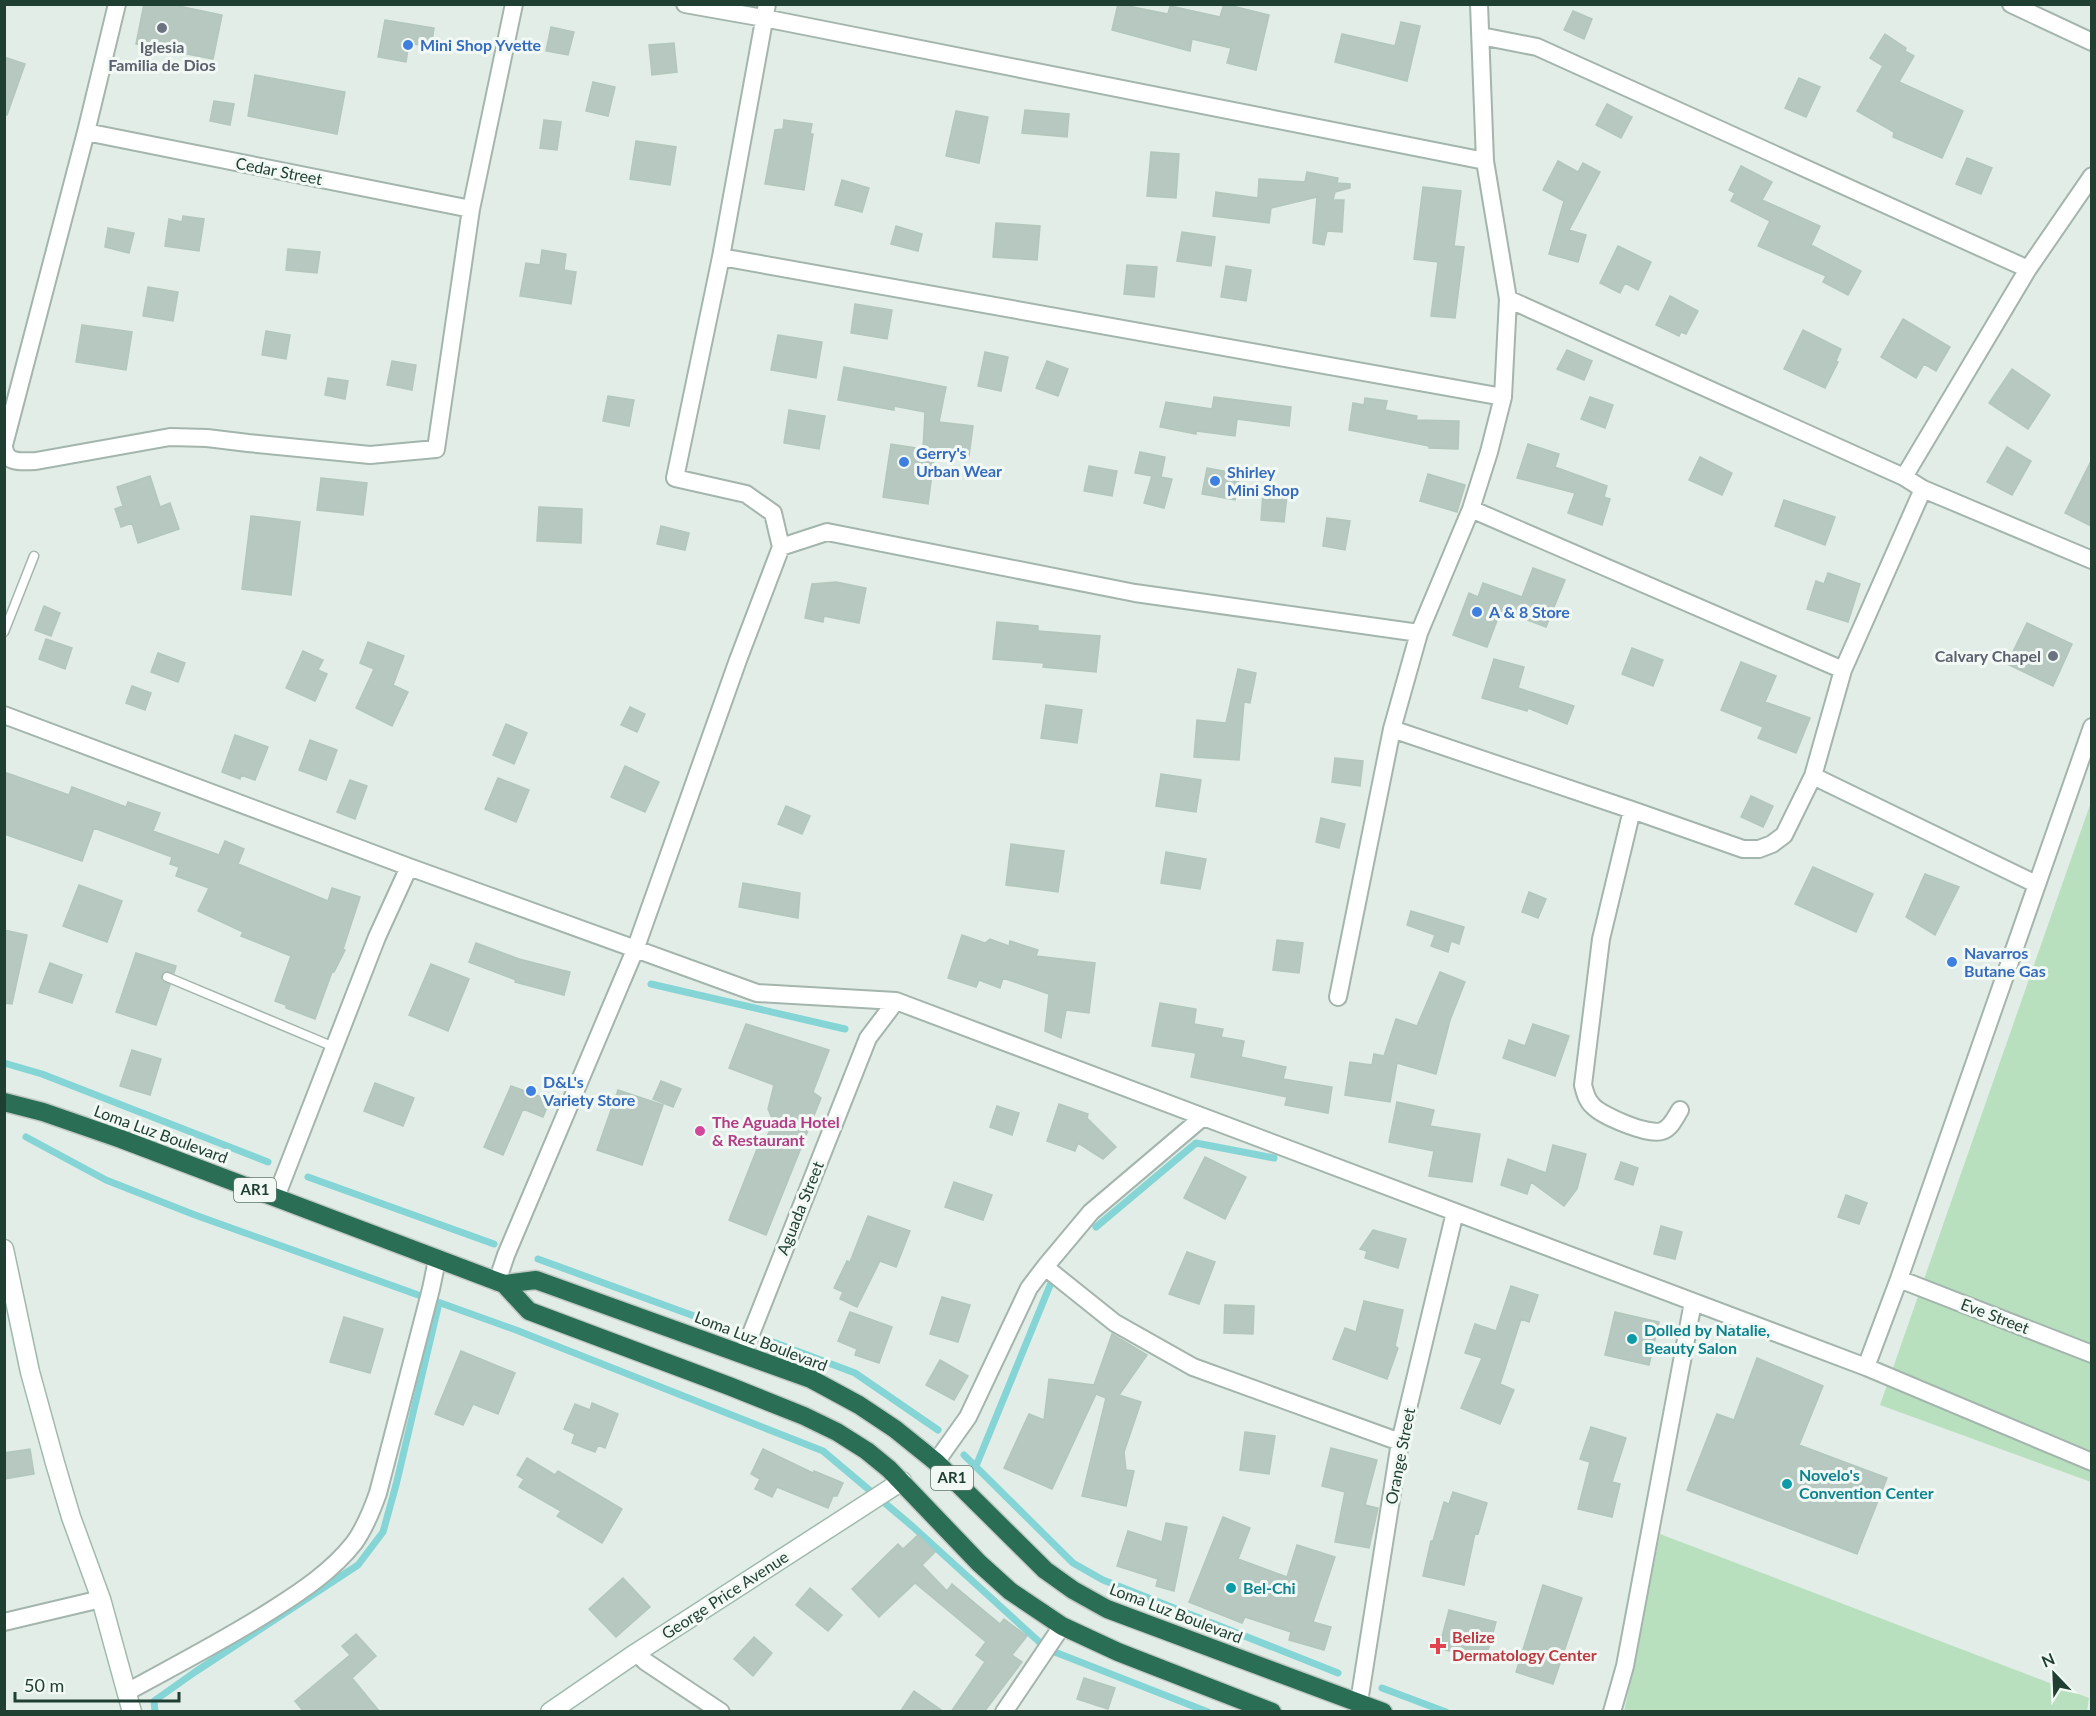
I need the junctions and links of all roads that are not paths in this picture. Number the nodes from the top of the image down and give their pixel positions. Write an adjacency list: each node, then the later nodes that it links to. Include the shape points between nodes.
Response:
1 (117, 4): 9 (street)
2 (514, 4): 12 (street)
3 (685, 4): 6 (street)
4 (1479, 4): 7 (street)
5 (2011, 4): 8 (street)
6 (766, 11): 10 (street); 13 (street)
7 (1481, 36): 10 (street); 14 (street, via 1537,47)
8 (2091, 42)
9 (86, 132): 12 (street, Cedar Street); 17 (street)
10 (1485, 161): 15 (street)
11 (2091, 176): 14 (street)
12 (471, 209): 17 (street, via 436,449 370,455 170,437 16,462 9,458)
13 (721, 257): 16 (street); 21 (street, via 675,478 746,494 773,513)
14 (2028, 269): 18 (street)
15 (1508, 299): 16 (street); 18 (street)
16 (1503, 397): 20 (street)
17 (4, 446)
18 (1904, 477): 19 (street)
19 (1923, 489): 23 (street); 26 (street)
20 (1472, 509): 25 (street); 26 (street)
21 (781, 547): 25 (street, via 827,532 1135,593); 34 (street)
22 (34, 556): 24 (lane)
23 (2091, 560)
24 (4, 632)
25 (1419, 633): 29 (street)
26 (1843, 670): 30 (street)
27 (4, 715): 32 (street)
28 (2091, 727): 33 (street)
29 (1392, 729): 31 (street); 36 (street)
30 (1813, 776): 31 (street, via 1784,835 1759,849 1743,849); 33 (street)
31 (1632, 810): 40 (street, via 1601,939 1583,1085 1592,1106 1604,1115 1652,1133 1670,1126)
32 (409, 867): 34 (street); 38 (street)
33 (2036, 884): 47 (street)
34 (635, 950): 37 (street, via 757,993); 48 (street, via 506,1255)
35 (167, 977): 38 (lane)
36 (1338, 997)
37 (896, 1001): 41 (street); 50 (street, Aguada Street, via 868,1038)
38 (334, 1047): 42 (street)
39 (4, 1102): 42 (highway, Loma Luz Boulevard / AR1, via 121,1139)
40 (1680, 1110)
41 (1203, 1117): 43 (street); 46 (street, via 1091,1212)
42 (276, 1197): 45 (highway, Loma Luz Boulevard / AR1)
43 (1455, 1212): 49 (street); 53 (street, Orange Street)
44 (4, 1249): 57 (main road, via 30,1372 55,1463)
45 (437, 1260): 48 (highway, Loma Luz Boulevard / AR1); 61 (street, via 378,1493 355,1541 339,1560 293,1596)
46 (1045, 1267): 53 (street, via 1115,1323 1194,1366); 54 (street, via 1029,1288 968,1417)
47 (1899, 1279): 51 (street, Eve Street); 52 (street)
48 (501, 1283): 50 (highway, Loma Luz Boulevard / AR1, via 536,1280); 56 (highway, Loma Luz Boulevard / AR1, via 529,1311 804,1416 867,1450)
49 (1693, 1302): 52 (street); 69 (street, via 1625,1666)
50 (743, 1354): 54 (highway, Loma Luz Boulevard / AR1, via 811,1379 859,1404)
51 (2091, 1354)
52 (1866, 1367): 55 (street)
53 (1400, 1442): 62 (street, Orange Street)
54 (936, 1462): 62 (highway, Loma Luz Boulevard / AR1, via 1020,1547 1073,1590 1107,1609)
55 (2091, 1462)
56 (902, 1481): 59 (highway, Loma Luz Boulevard / AR1, via 979,1563 1010,1591); 60 (main road, George Price Avenue)
57 (101, 1599): 58 (street); 61 (main road)
58 (4, 1622)
59 (1062, 1626): 66 (street); 67 (highway, Loma Luz Boulevard / AR1)
60 (636, 1653): 64 (main road, George Price Avenue); 65 (street)
61 (128, 1692): 63 (main road)
62 (1359, 1702): 68 (highway, Loma Luz Boulevard / AR1)
63 (132, 1712)
64 (550, 1712)
65 (721, 1712)
66 (1004, 1712)
67 (1272, 1712)
68 (1383, 1712)
69 (1612, 1712)

